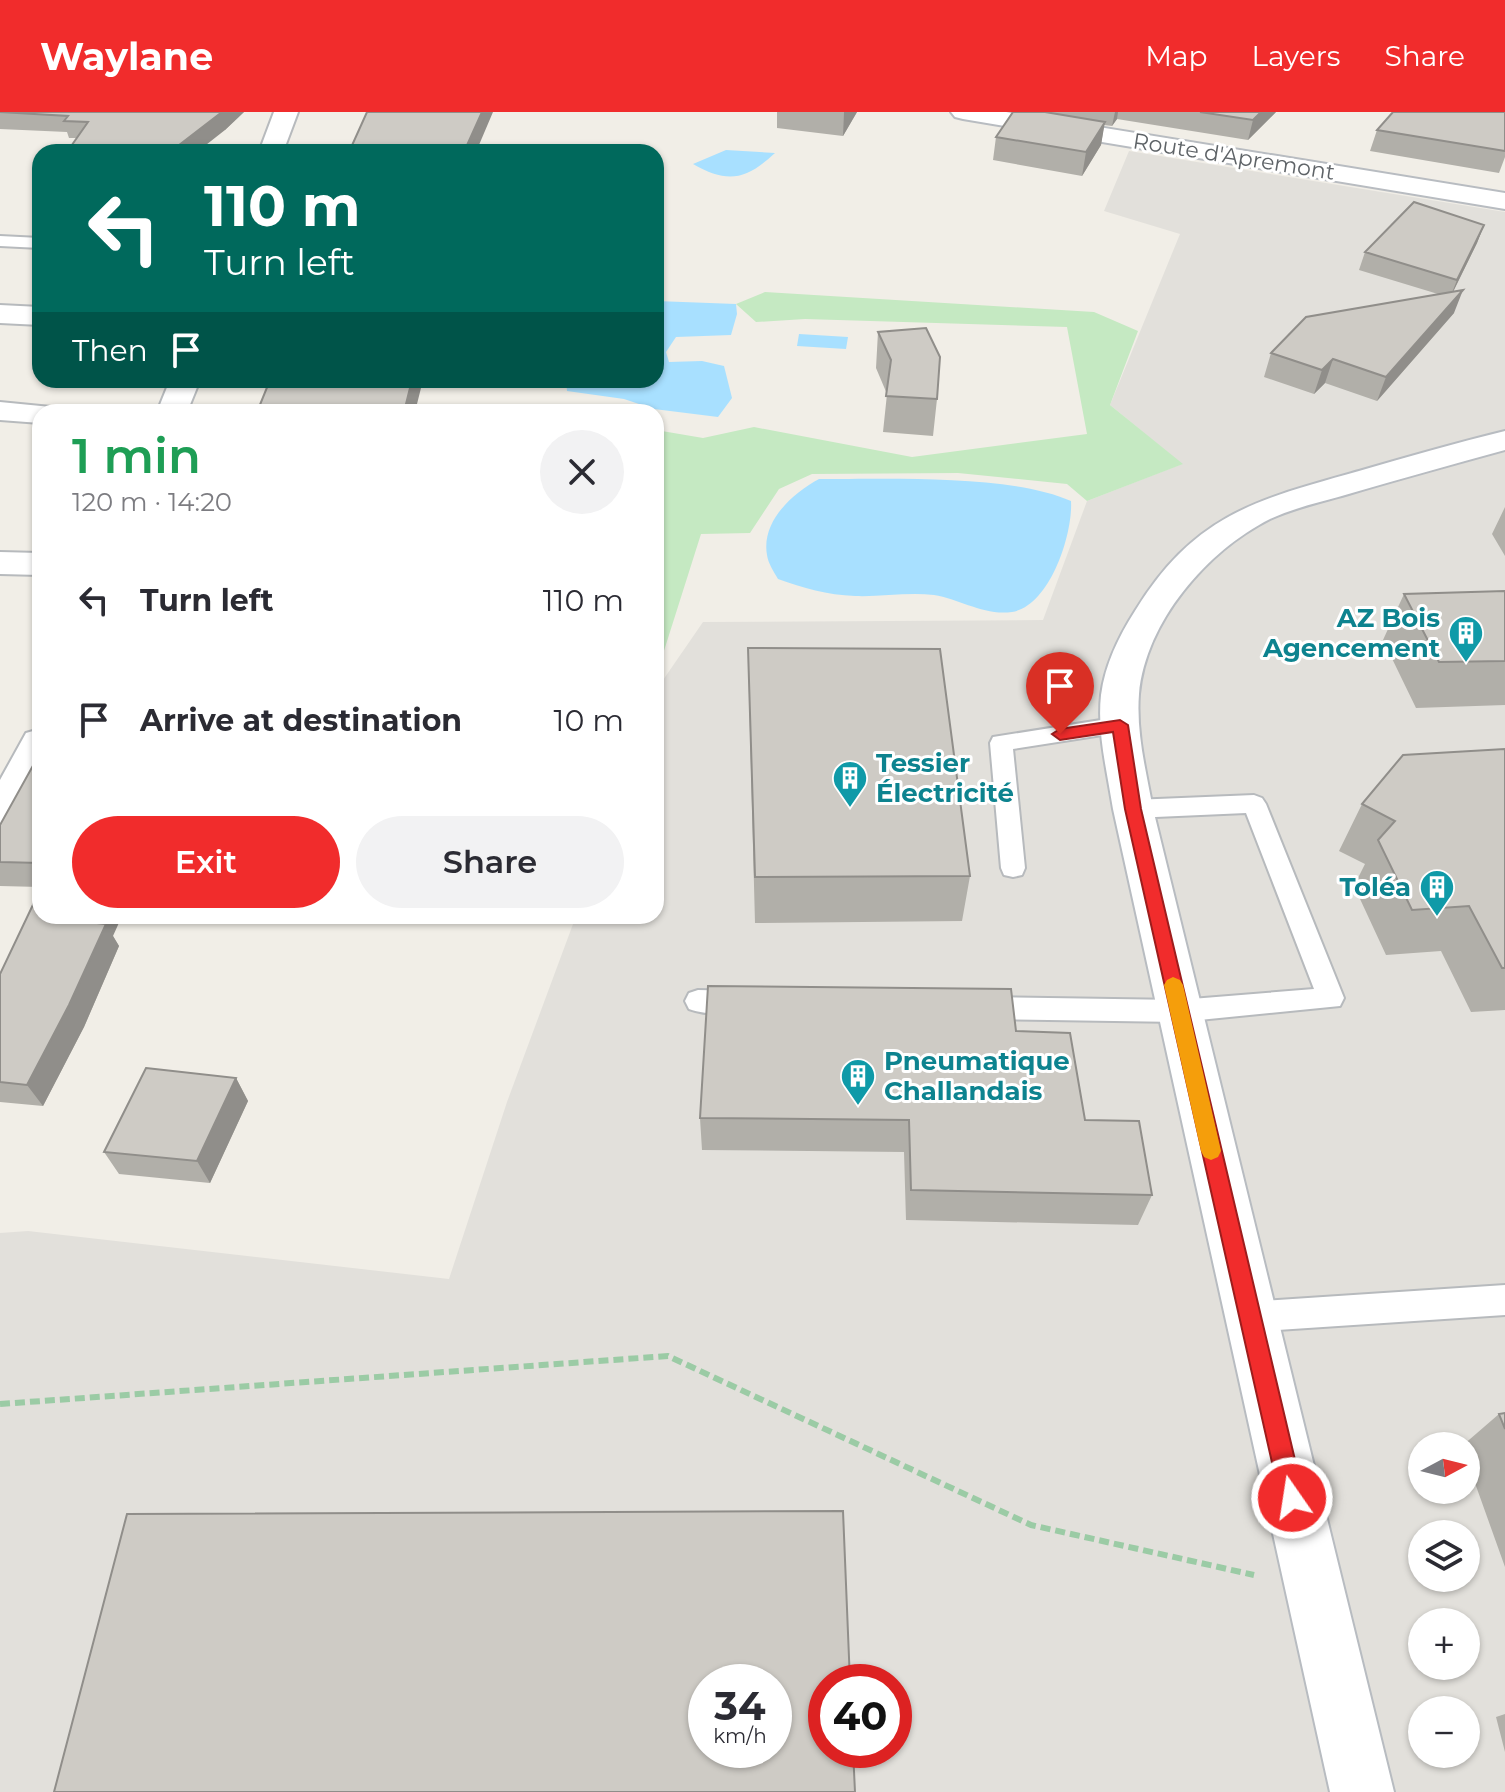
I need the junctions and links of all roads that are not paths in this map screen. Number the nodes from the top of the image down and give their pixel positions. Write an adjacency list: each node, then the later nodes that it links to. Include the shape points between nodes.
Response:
1 (286, 112): 3 (street)
2 (963, 112): 4 (street, Route d'Apremont)
3 (274, 144)
4 (1505, 201)
5 (0, 241): 6 (lane)
6 (32, 243)
7 (0, 314): 8 (street)
8 (32, 316)
9 (0, 411): 10 (street)
10 (32, 413)
11 (1505, 440): 14 (street, via 1294,500 1259,512 1224,533 1169,586 1141,628 1123,678)
12 (0, 563): 13 (street)
13 (32, 564)
14 (1120, 725): 16 (street); 18 (lane, via 1001,743)
15 (32, 758): 17 (street)
16 (1133, 809): 22 (street); 22 (lane, via 1254,804 1331,998)
17 (0, 816)
18 (1013, 868)
19 (698, 1001): 20 (lane)
20 (775, 1003)
21 (946, 1007): 22 (lane)
22 (1179, 1011): 24 (street)
23 (1505, 1300): 24 (lane)
24 (1249, 1317): 25 (street)
25 (1362, 1792)

